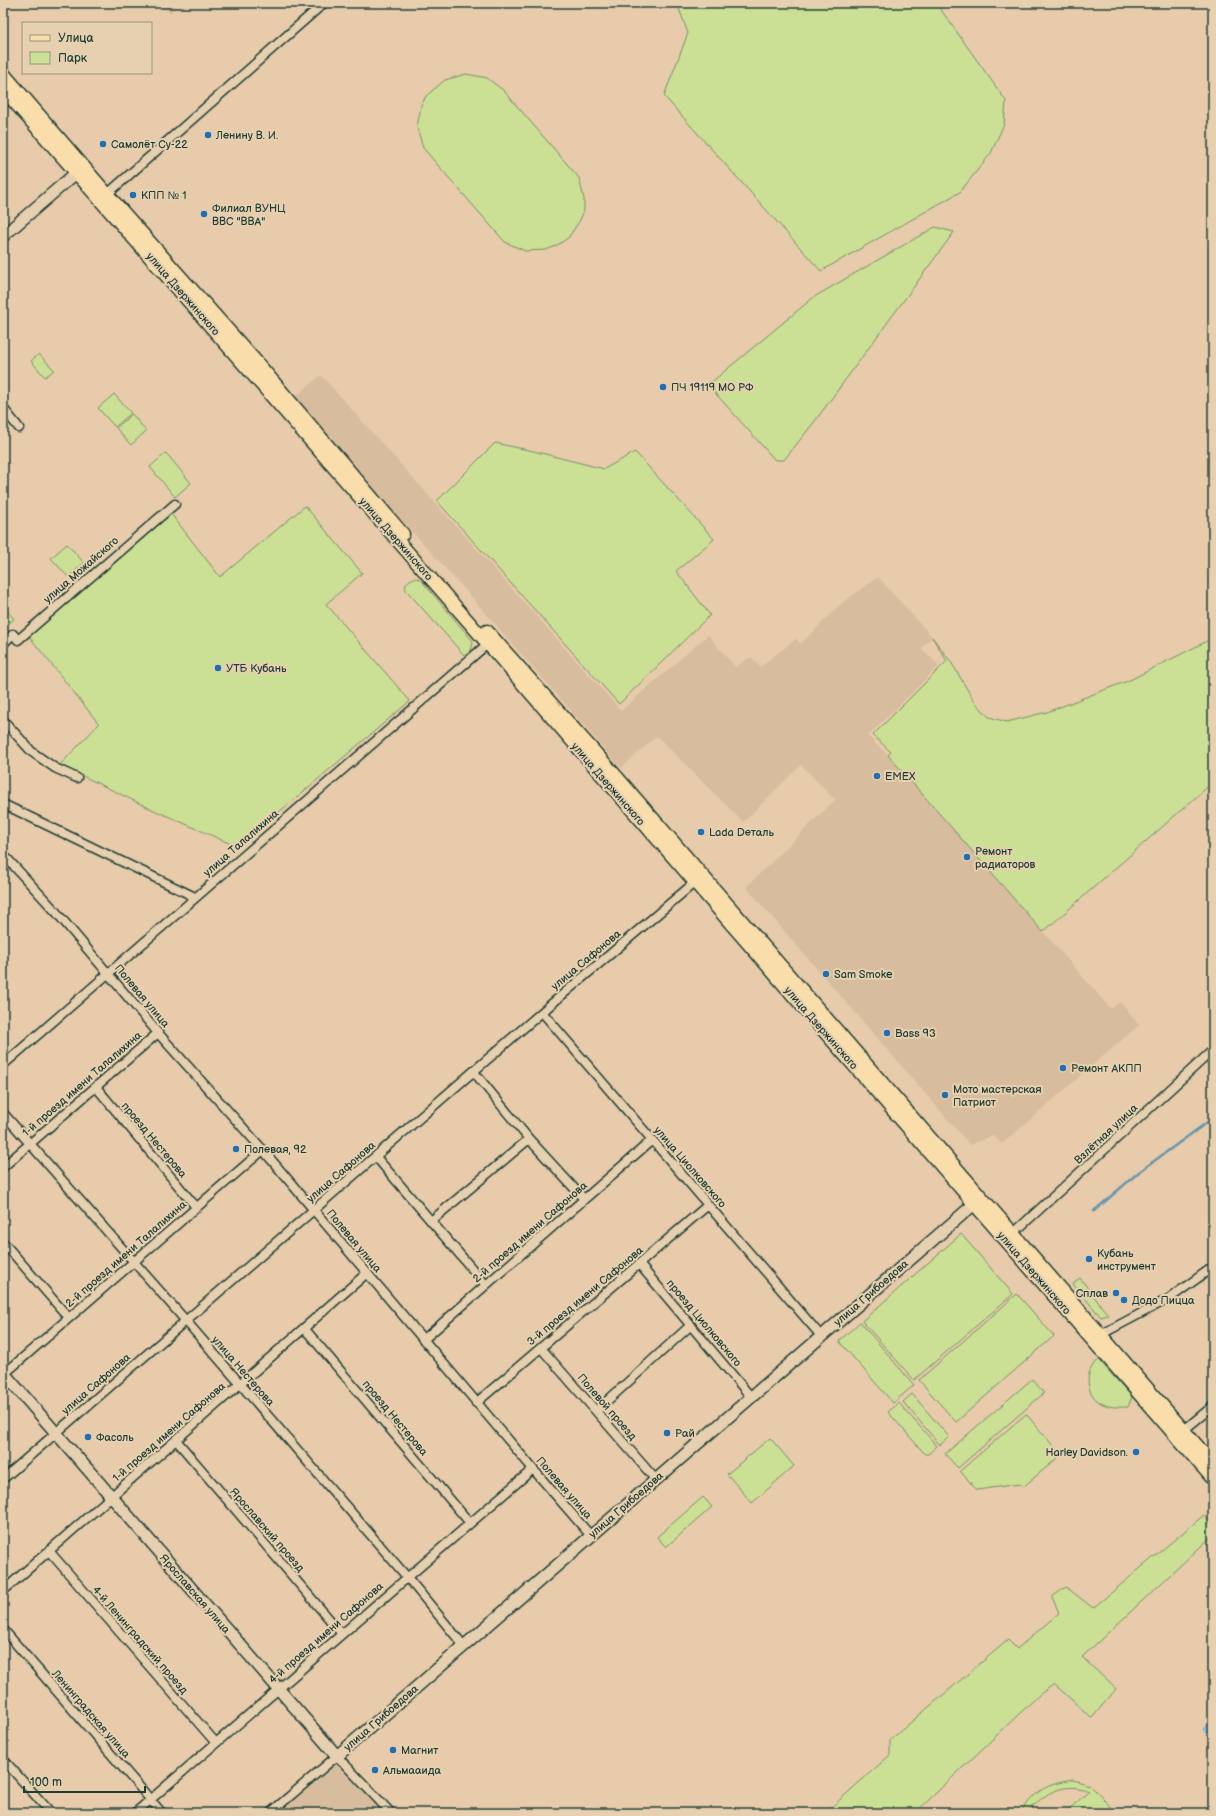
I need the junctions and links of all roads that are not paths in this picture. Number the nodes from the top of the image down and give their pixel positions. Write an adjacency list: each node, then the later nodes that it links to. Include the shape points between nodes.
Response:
1 (324, 3): 5 (street)
2 (3, 73): 4 (main road, улица Дзержинского)
3 (3, 89): 4 (main road, улица Дзержинского)
4 (80, 170): 5 (main road, улица Дзержинского); 6 (street)
5 (104, 197): 10 (main road, улица Дзержинского, via 260,366)
6 (3, 236)
7 (3, 408): 8 (street)
8 (20, 428)
9 (175, 504): 11 (street, улица Можайского, via 18,640 13,634)
10 (490, 641): 16 (main road, улица Дзержинского); 17 (street, улица Талалихина); 33 (main road, улица Дзержинского, via 617,777)
11 (3, 644)
12 (3, 720): 13 (street, via 32,752 55,768)
13 (76, 778)
14 (3, 804): 17 (street)
15 (3, 854): 18 (street, Полевая улица)
16 (694, 883): 19 (street, улица Сафонова); 33 (main road, улица Дзержинского)
17 (196, 897): 18 (street, улица Талалихина)
18 (108, 973): 20 (street, Полевая улица); 22 (street, улица Талалихина)
19 (542, 1012): 23 (street, улица Сафонова); 27 (street, улица Циолковского)
20 (158, 1033): 24 (street, 1-й проезд имени Талалихина); 29 (street, Полевая улица)
21 (1213, 1050): 38 (street, Взлётная улица)
22 (3, 1065)
23 (474, 1072): 26 (street); 30 (street, улица Сафонова)
24 (96, 1087): 28 (street, 1-й проезд имени Талалихина); 35 (street, проезд Нестерова)
25 (3, 1113): 28 (street, улица Нестерова)
26 (529, 1138): 32 (street); 37 (street)
27 (652, 1140): 32 (street, 2-й проезд имени Сафонова); 34 (street, улица Циолковского)
28 (30, 1144): 31 (street, 1-й проезд имени Талалихина); 40 (street, улица Нестерова)
29 (263, 1150): 35 (street, 2-й проезд имени Талалихина); 36 (street, Полевая улица)
30 (376, 1157): 36 (street, улица Сафонова); 37 (street)
31 (3, 1167)
32 (584, 1199): 44 (street, 2-й проезд имени Сафонова)
33 (978, 1200): 38 (main road, улица Дзержинского); 50 (street, улица Грибоедова); 65 (main road, улица Дзержинского)
34 (708, 1205): 41 (street, 3-й проезд имени Сафонова); 50 (street, улица Циолковского)
35 (196, 1207): 40 (street, 2-й проезд имени Талалихина)
36 (314, 1210): 43 (street, Полевая улица); 46 (street, улица Сафонова)
37 (432, 1221): 44 (street)
38 (1012, 1232): 49 (main road, улица Дзержинского)
39 (3, 1242): 45 (street)
40 (133, 1262): 45 (street, 2-й проезд имени Талалихина); 46 (street, улица Нестерова)
41 (639, 1264): 47 (street, проезд Циолковского); 52 (street, 3-й проезд имени Сафонова)
42 (1213, 1267): 49 (street, via 1170,1298)
43 (367, 1273): 48 (street, 1-й проезд имени Сафонова); 51 (street, Полевая улица)
44 (486, 1285): 51 (street, 2-й проезд имени Сафонова)
45 (69, 1318): 53 (street, 2-й проезд имени Талалихина)
46 (186, 1321): 54 (street, улица Нестерова); 60 (street, улица Сафонова)
47 (691, 1325): 55 (street, проезд Циолковского); 58 (street)
48 (304, 1328): 54 (street, 1-й проезд имени Сафонова); 68 (street, проезд Нестерова)
49 (1102, 1334): 59 (main road, улица Дзержинского)
50 (821, 1336): 55 (street, улица Грибоедова)
51 (423, 1340): 56 (street, Полевая улица)
52 (541, 1348): 56 (street, 3-й проезд имени Сафонова); 58 (street, Полевой проезд)
53 (3, 1374): 60 (street, Ярославская улица)
54 (240, 1384): 61 (street, 1-й проезд имени Сафонова); 71 (street, улица Нестерова)
55 (751, 1397): 66 (street, улица Грибоедова)
56 (476, 1403): 63 (street, Полевая улица)
57 (1213, 1406): 59 (street)
58 (596, 1411): 66 (street, Полевой проезд)
59 (1184, 1430): 62 (main road, улица Дзержинского)
60 (56, 1434): 64 (street, улица Сафонова); 67 (street, Ярославская улица)
61 (176, 1440): 67 (street, 1-й проезд имени Сафонова); 74 (street, Ярославский проезд)
62 (1213, 1464)
63 (533, 1469): 68 (street, 4-й проезд имени Сафонова); 69 (street, Полевая улица)
64 (3, 1479)
65 (1213, 1479)
66 (656, 1480): 69 (street, улица Грибоедова)
67 (111, 1497): 70 (street, 1-й проезд имени Сафонова); 76 (street, Ярославская улица)
68 (470, 1523): 71 (street, 4-й проезд имени Сафонова)
69 (591, 1536): 75 (street, улица Грибоедова)
70 (49, 1551): 72 (street, 1-й проезд имени Сафонова); 77 (street, 4-й Ленинградский проезд)
71 (407, 1577): 74 (street, 4-й проезд имени Сафонова); 75 (street, улица Нестерова)
72 (3, 1591)
73 (3, 1629): 80 (street, Ленинградская улица)
74 (342, 1634): 76 (street, 4-й проезд имени Сафонова)
75 (464, 1646): 78 (street, улица Грибоедова)
76 (278, 1689): 77 (street, 4-й проезд имени Сафонова); 78 (street, Ярославская улица)
77 (216, 1743): 80 (street, 4-й проезд имени Сафонова)
78 (337, 1756): 84 (street, улица Грибоедова); 85 (street, Ярославская улица)
79 (3, 1759): 81 (street)
80 (150, 1800): 82 (street, 4-й проезд имени Сафонова); 83 (street, Ленинградская улица)
81 (51, 1813)
82 (134, 1813)
83 (162, 1813)
84 (270, 1813)
85 (391, 1813)

